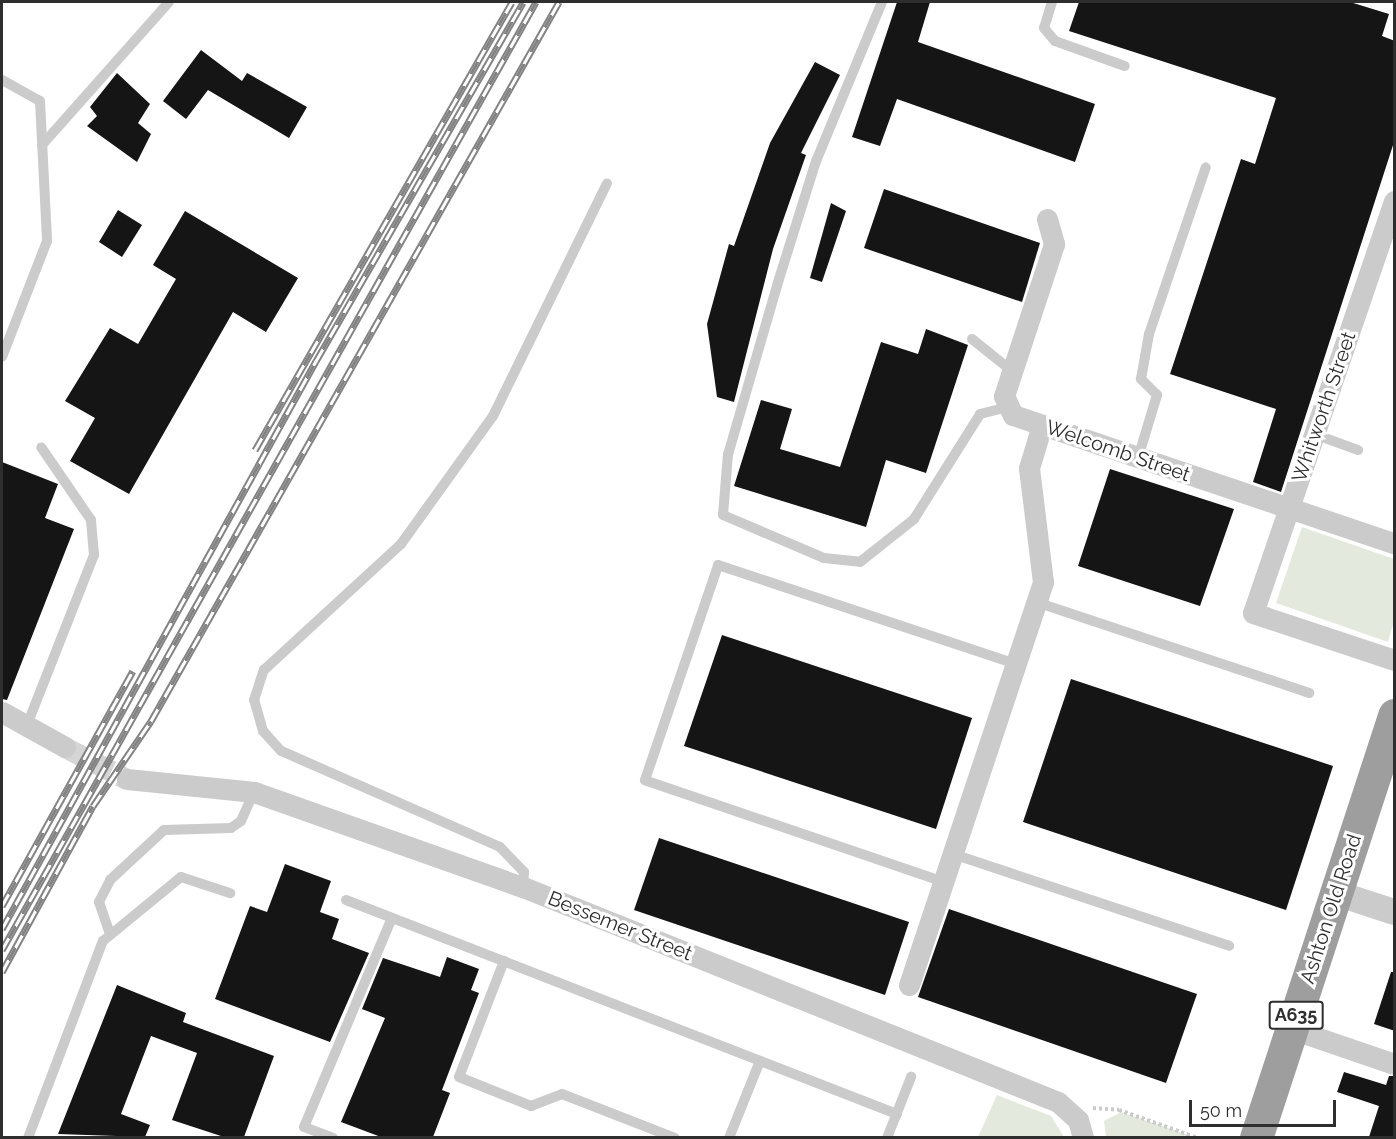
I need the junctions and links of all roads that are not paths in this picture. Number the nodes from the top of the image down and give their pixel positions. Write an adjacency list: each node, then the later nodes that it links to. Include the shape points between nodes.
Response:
1 (169, 2): 6 (lane)
2 (882, 2): 14 (lane, via 816,160 782,268 728,454 723,515 824,558 860,562 914,519 980,414)
3 (1053, 2): 4 (lane, via 1044,28 1054,41)
4 (1125, 66)
5 (2, 80): 6 (lane, via 40,101)
6 (42, 145): 12 (lane, via 47,241)
7 (1206, 167): 19 (lane, via 1149,334 1141,379 1156,395)
8 (607, 183): 34 (lane, via 493,416 401,544 264,670 254,700 263,731 281,751 500,847 524,872)
9 (1395, 201): 16 (street, Whitworth Street)
10 (1047, 219): 13 (street, via 1054,244)
11 (972, 339): 13 (lane)
12 (2, 357)
13 (1012, 371): 14 (street, via 1004,396)
14 (1009, 407): 15 (street, Welcomb Street, via 1013,415)
15 (1042, 425): 19 (street, Welcomb Street); 22 (street, via 1029,468 1043,559)
16 (1314, 434): 18 (lane); 20 (street, Whitworth Street)
17 (41, 447): 28 (lane, via 91,520 94,555)
18 (1358, 450)
19 (1138, 458): 20 (street, Welcomb Street)
20 (1289, 508): 21 (street, Welcomb Street); 23 (street, Whitworth Street, via 1253,613)
21 (1395, 543)
22 (1036, 602): 24 (street); 25 (lane)
23 (1395, 660)
24 (1016, 664): 32 (street); 33 (lane, via 718,565 645,780)
25 (1309, 693)
26 (2, 712): 28 (street)
27 (1395, 715): 35 (highway, Ashton Old Road / A635)
28 (27, 725): 29 (street)
29 (65, 747)
30 (127, 779): 31 (street, Bessemer Street)
31 (254, 792): 34 (street, Bessemer Street); 40 (lane, via 241,821 231,828 164,830 110,880 99,902)
32 (953, 854): 33 (street); 41 (lane)
33 (944, 882): 43 (street)
34 (523, 887): 54 (street, Bessemer Street, via 1063,1106 1078,1120)
35 (1336, 892): 38 (street); 44 (highway, Ashton Old Road / A635)
36 (230, 893): 40 (lane, via 181,877)
37 (346, 900): 39 (lane)
38 (1395, 912)
39 (392, 918): 42 (lane); 50 (lane, via 304,1126)
40 (110, 934): 49 (lane, via 96,956)
41 (1229, 946)
42 (504, 961): 45 (lane); 51 (lane, via 459,1077 531,1106 562,1094)
43 (909, 985)
44 (1292, 1029): 46 (street); 55 (highway, Ashton Old Road / A635)
45 (760, 1061): 48 (lane); 52 (lane)
46 (1395, 1064)
47 (911, 1077): 48 (lane)
48 (897, 1114): 53 (lane)
49 (28, 1137)
50 (333, 1137)
51 (675, 1137)
52 (729, 1137)
53 (888, 1137)
54 (1083, 1137)
55 (1256, 1137)

